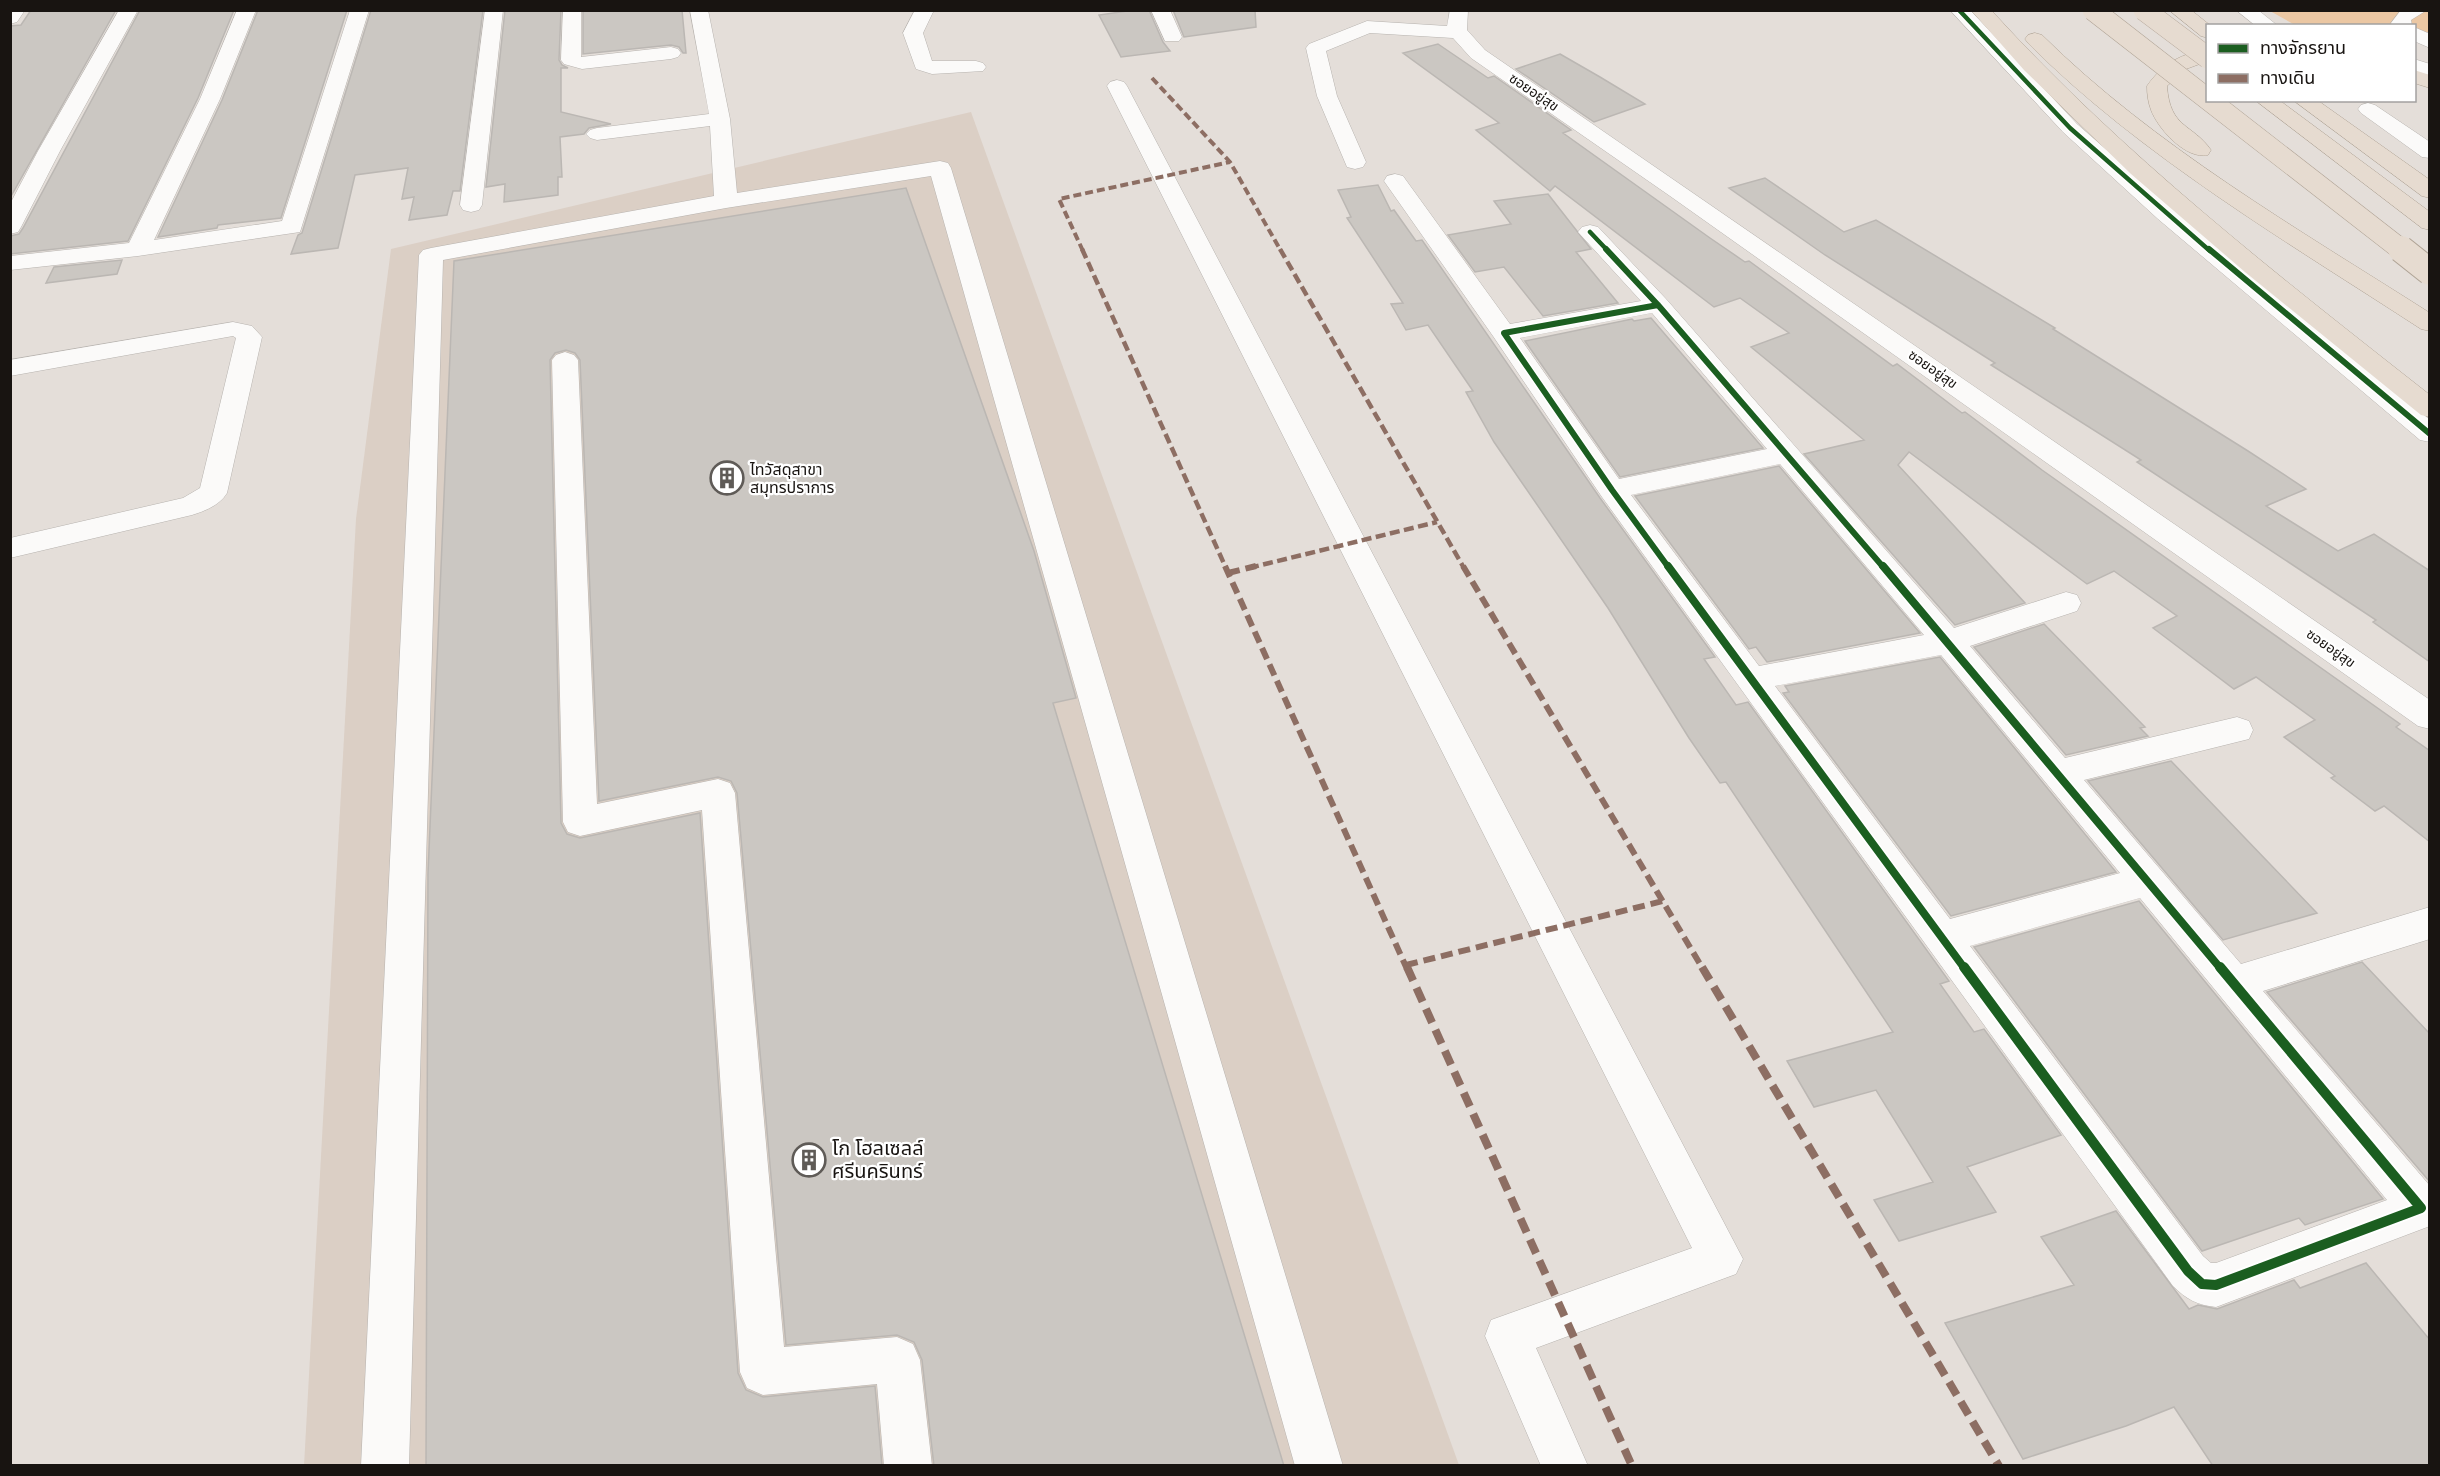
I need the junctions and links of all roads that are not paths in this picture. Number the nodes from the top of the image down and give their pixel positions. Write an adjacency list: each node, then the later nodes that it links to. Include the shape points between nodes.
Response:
1 (16, 10): 17 (street)
2 (129, 10): 52 (street)
3 (246, 10): 54 (street, via 210,99)
4 (360, 10): 54 (street, via 292,227)
5 (494, 10): 50 (street)
6 (572, 10): 27 (street, via 571,60 582,63)
7 (699, 10): 42 (street)
8 (925, 10): 31 (street, via 913,33 923,64 932,68)
9 (1160, 10): 24 (street)
10 (1959, 10): 63 (street, via 2070,128 2166,214)
11 (1980, 10): 64 (highway, via 2054,90 2175,202)
12 (2093, 10): 36 (highway, bridge)
13 (2144, 10): 28 (highway, bridge)
14 (2178, 10): 18 (highway)
15 (2245, 10): 21 (street)
16 (2418, 10): 22 (street, via 2404,16)
17 (10, 18)
18 (2213, 20)
19 (2019, 21): 59 (highway, via 2057,62 2125,118 2236,198)
20 (1458, 22): 45 (street, via 1367,27 1316,48 1327,96); 72 (street, ซอยอยู่สุข, via 1478,54)
21 (2266, 24)
22 (2403, 24)
23 (2416, 35): 25 (street)
24 (1172, 37)
25 (2430, 43): 26 (street)
26 (2416, 50)
27 (671, 53)
28 (2206, 55)
29 (2206, 56): 58 (highway, via 2186,58 2164,76 2157,86 2160,112 2210,158)
30 (2416, 65): 32 (street)
31 (976, 67)
32 (2430, 71)
33 (2416, 76): 34 (highway)
34 (2430, 82)
35 (1117, 86): 83 (street, via 1721,1259 1506,1336)
36 (2206, 98)
37 (2211, 102): 56 (highway, bridge)
38 (2268, 102): 51 (highway)
39 (2306, 102): 48 (highway)
40 (2336, 102): 46 (highway)
41 (2368, 109): 44 (street)
42 (720, 119): 43 (street); 49 (street)
43 (597, 134)
44 (2430, 152)
45 (1355, 162)
46 (2430, 171)
47 (1395, 181): 60 (street)
48 (2430, 191)
49 (726, 201): 80 (street, via 430,255); 82 (street, via 940,168)
50 (471, 205)
51 (2430, 223)
52 (10, 226)
53 (1590, 232): 57 (street)
54 (138, 249): 55 (street)
55 (10, 263)
56 (2430, 272)
57 (1658, 305): 60 (street); 66 (street)
58 (2430, 317)
59 (2430, 324)
60 (1504, 333): 67 (street)
61 (564, 360): 81 (street, via 580,822 718,793 763,1372 897,1360)
62 (10, 368): 68 (street, via 233,329 249,337 213,493 192,505)
63 (2381, 393): 64 (street); 65 (street)
64 (2430, 411)
65 (2430, 434)
66 (1787, 454): 67 (street); 70 (street)
67 (1612, 490): 71 (street)
68 (10, 548)
69 (2066, 603): 70 (street)
70 (1948, 642): 71 (street); 74 (street)
71 (1751, 679): 77 (street)
72 (2430, 717)
73 (2236, 730): 74 (street)
74 (2057, 772): 75 (street)
75 (2147, 881): 77 (street); 78 (street)
76 (2430, 923): 78 (street)
77 (1943, 937): 79 (street, via 2188,1271 2202,1284 2216,1285)
78 (2235, 983): 79 (street)
79 (2427, 1210)
80 (385, 1466)
81 (908, 1466)
82 (1319, 1466)
83 (1565, 1466)

